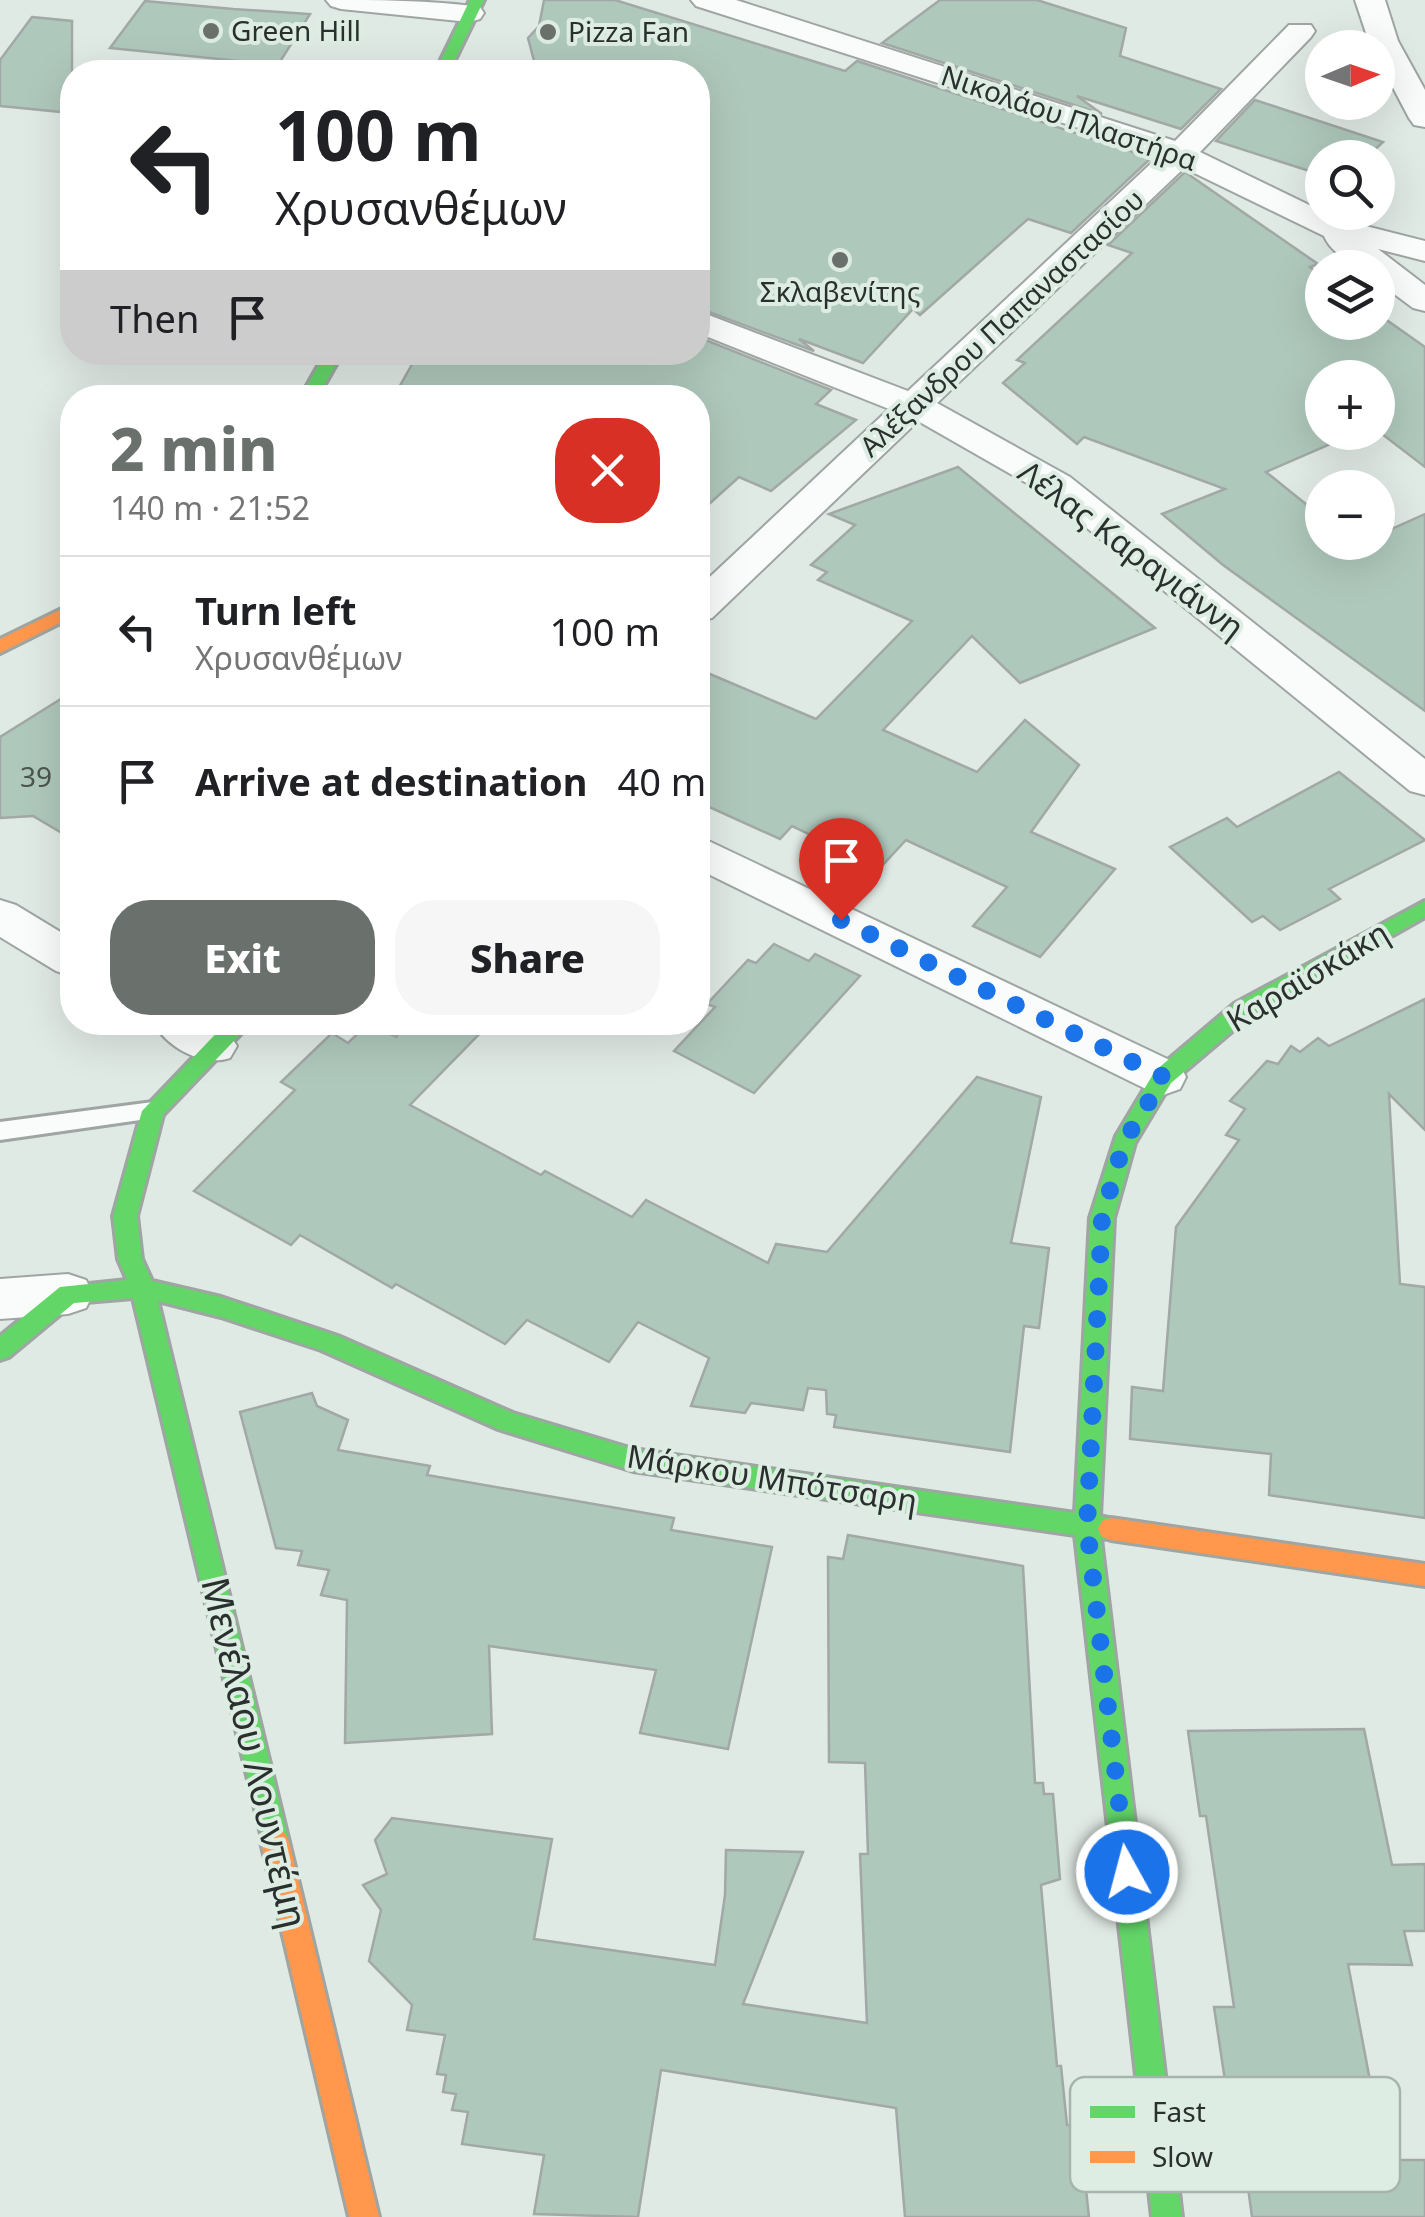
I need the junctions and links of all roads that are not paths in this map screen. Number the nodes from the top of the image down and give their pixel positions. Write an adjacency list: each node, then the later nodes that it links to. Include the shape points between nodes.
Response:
1 (341, 0): 4 (street)
2 (706, 0): 8 (street, Νικολάου Πλαστήρα)
3 (1370, 0): 7 (street, via 1383,40)
4 (473, 7): 6 (street)
5 (1300, 32): 8 (street, Αλέξανδρου Παπαναστασίου)
6 (448, 60)
7 (1425, 118)
8 (1180, 154): 9 (street, Νικολάου Πλαστήρα); 15 (street, Αλέξανδρου Παπαναστασίου)
9 (1305, 216)
10 (1331, 230): 13 (street)
11 (1342, 230): 12 (street, Νικολάου Πλαστήρα)
12 (1425, 251)
13 (1425, 300)
14 (710, 326): 15 (street, Λέλας Καραγιάννη)
15 (915, 406): 16 (street, Αλέξανδρου Παπαναστασίου); 19 (street, Λέλας Καραγιάννη, via 1057,485)
16 (710, 599)
17 (60, 616): 18 (street)
18 (0, 647)
19 (1425, 781)
20 (710, 857): 25 (street)
21 (1425, 908): 25 (street, Καραϊσκάκη, via 1242,1010)
22 (0, 916): 23 (street)
23 (60, 953)
24 (207, 1035): 26 (street)
25 (1164, 1077): 32 (street, Καραϊσκάκη, via 1124,1142 1102,1218)
26 (154, 1112): 27 (lane); 28 (street, via 125,1216 130,1259)
27 (0, 1131)
28 (143, 1288): 29 (street, Μάρκου Μπότσαρη); 32 (street, Μάρκου Μπότσαρη, via 329,1343 507,1422 633,1460); 36 (street, Μενέλαου Λουντέμη)
29 (68, 1294): 30 (street); 31 (street)
30 (0, 1299)
31 (0, 1350)
32 (1087, 1526): 33 (street, Μάρκου Μπότσαρη); 34 (street, Καραϊσκάκη)
33 (1425, 1575)
34 (1151, 2077)
35 (1164, 2192): 37 (street, Καραϊσκάκη)
36 (364, 2217)
37 (1167, 2217)

